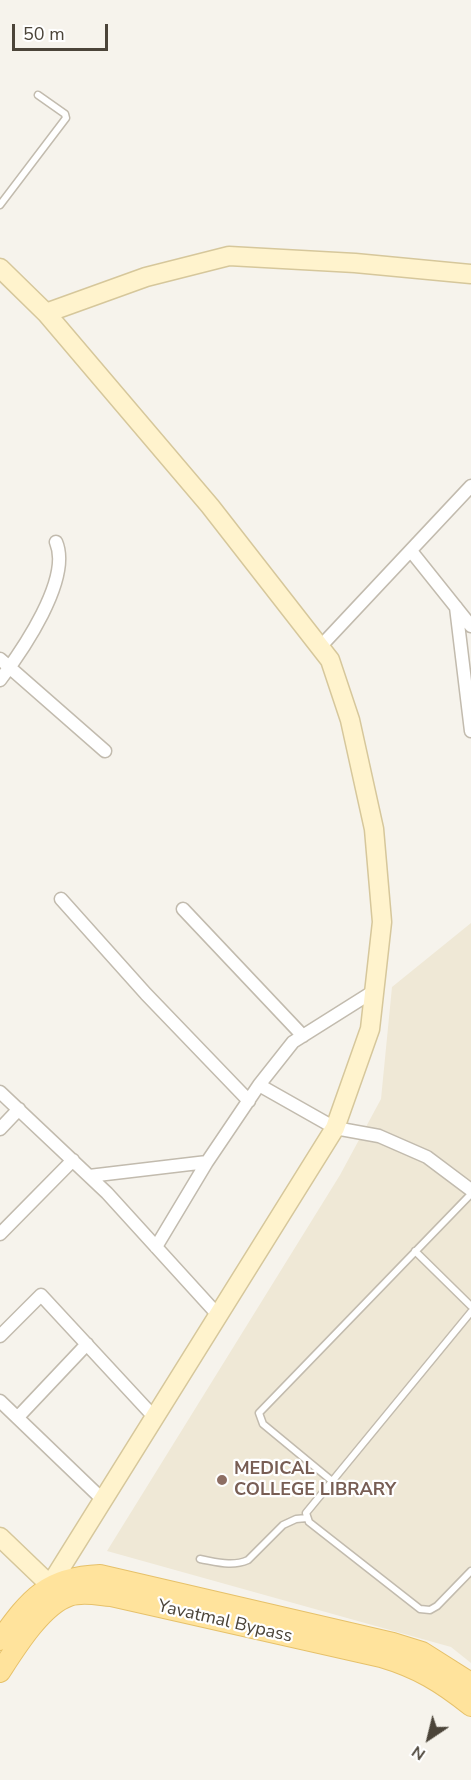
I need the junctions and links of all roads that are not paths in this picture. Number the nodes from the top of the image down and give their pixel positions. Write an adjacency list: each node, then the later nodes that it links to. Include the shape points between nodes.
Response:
1 (38, 95): 2 (lane, via 66,118)
2 (0, 206)
3 (0, 268): 5 (street)
4 (471, 274): 5 (street, via 229,256 146,276)
5 (46, 313): 11 (street, via 210,506)
6 (471, 486): 8 (street)
7 (56, 542): 12 (street, via 59,564 51,592 36,624)
8 (411, 551): 9 (street); 11 (street)
9 (456, 607): 10 (street); 14 (street)
10 (471, 626)
11 (320, 647): 18 (street, via 330,660 350,720 374,829 382,922)
12 (5, 663): 13 (street); 15 (street)
13 (0, 680)
14 (471, 731)
15 (105, 751)
16 (61, 900): 22 (street)
17 (183, 909): 19 (street)
18 (374, 992): 19 (street); 24 (street, via 370,1029)
19 (303, 1036): 20 (street, via 292,1042)
20 (259, 1085): 22 (street); 24 (street)
21 (0, 1092): 23 (street)
22 (249, 1101): 27 (street)
23 (19, 1109): 25 (street); 26 (street)
24 (335, 1128): 29 (street, via 379,1136 427,1157); 35 (street)
25 (0, 1129)
26 (73, 1160): 28 (street); 30 (street)
27 (207, 1162): 28 (street); 31 (street)
28 (89, 1176): 31 (street)
29 (471, 1192): 32 (lane)
30 (0, 1234)
31 (156, 1247): 35 (street)
32 (415, 1251): 33 (lane); 41 (lane, via 259,1413 263,1424)
33 (471, 1306)
34 (471, 1312): 41 (lane)
35 (218, 1315): 40 (street)
36 (0, 1336): 37 (street, via 41,1295)
37 (87, 1344): 39 (street); 40 (street)
38 (0, 1401): 39 (street)
39 (18, 1417): 42 (street)
40 (154, 1418): 42 (street)
41 (332, 1481): 43 (lane, via 310,1507)
42 (102, 1499): 47 (street)
43 (306, 1518): 45 (lane, via 289,1521 240,1564); 46 (lane, via 420,1609 437,1606)
44 (0, 1537): 47 (street)
45 (200, 1559)
46 (471, 1570)
47 (54, 1594): 48 (main road, Yavatmal Bypass, via 31,1602); 49 (main road); 50 (main road, Yavatmal Bypass, via 80,1576 100,1575 166,1589 402,1646 443,1663); 51 (main road, Yavatmal Bypass, via 111,1596 381,1657 434,1677)
48 (3, 1630)
49 (0, 1672)
50 (471, 1683)
51 (471, 1706)

